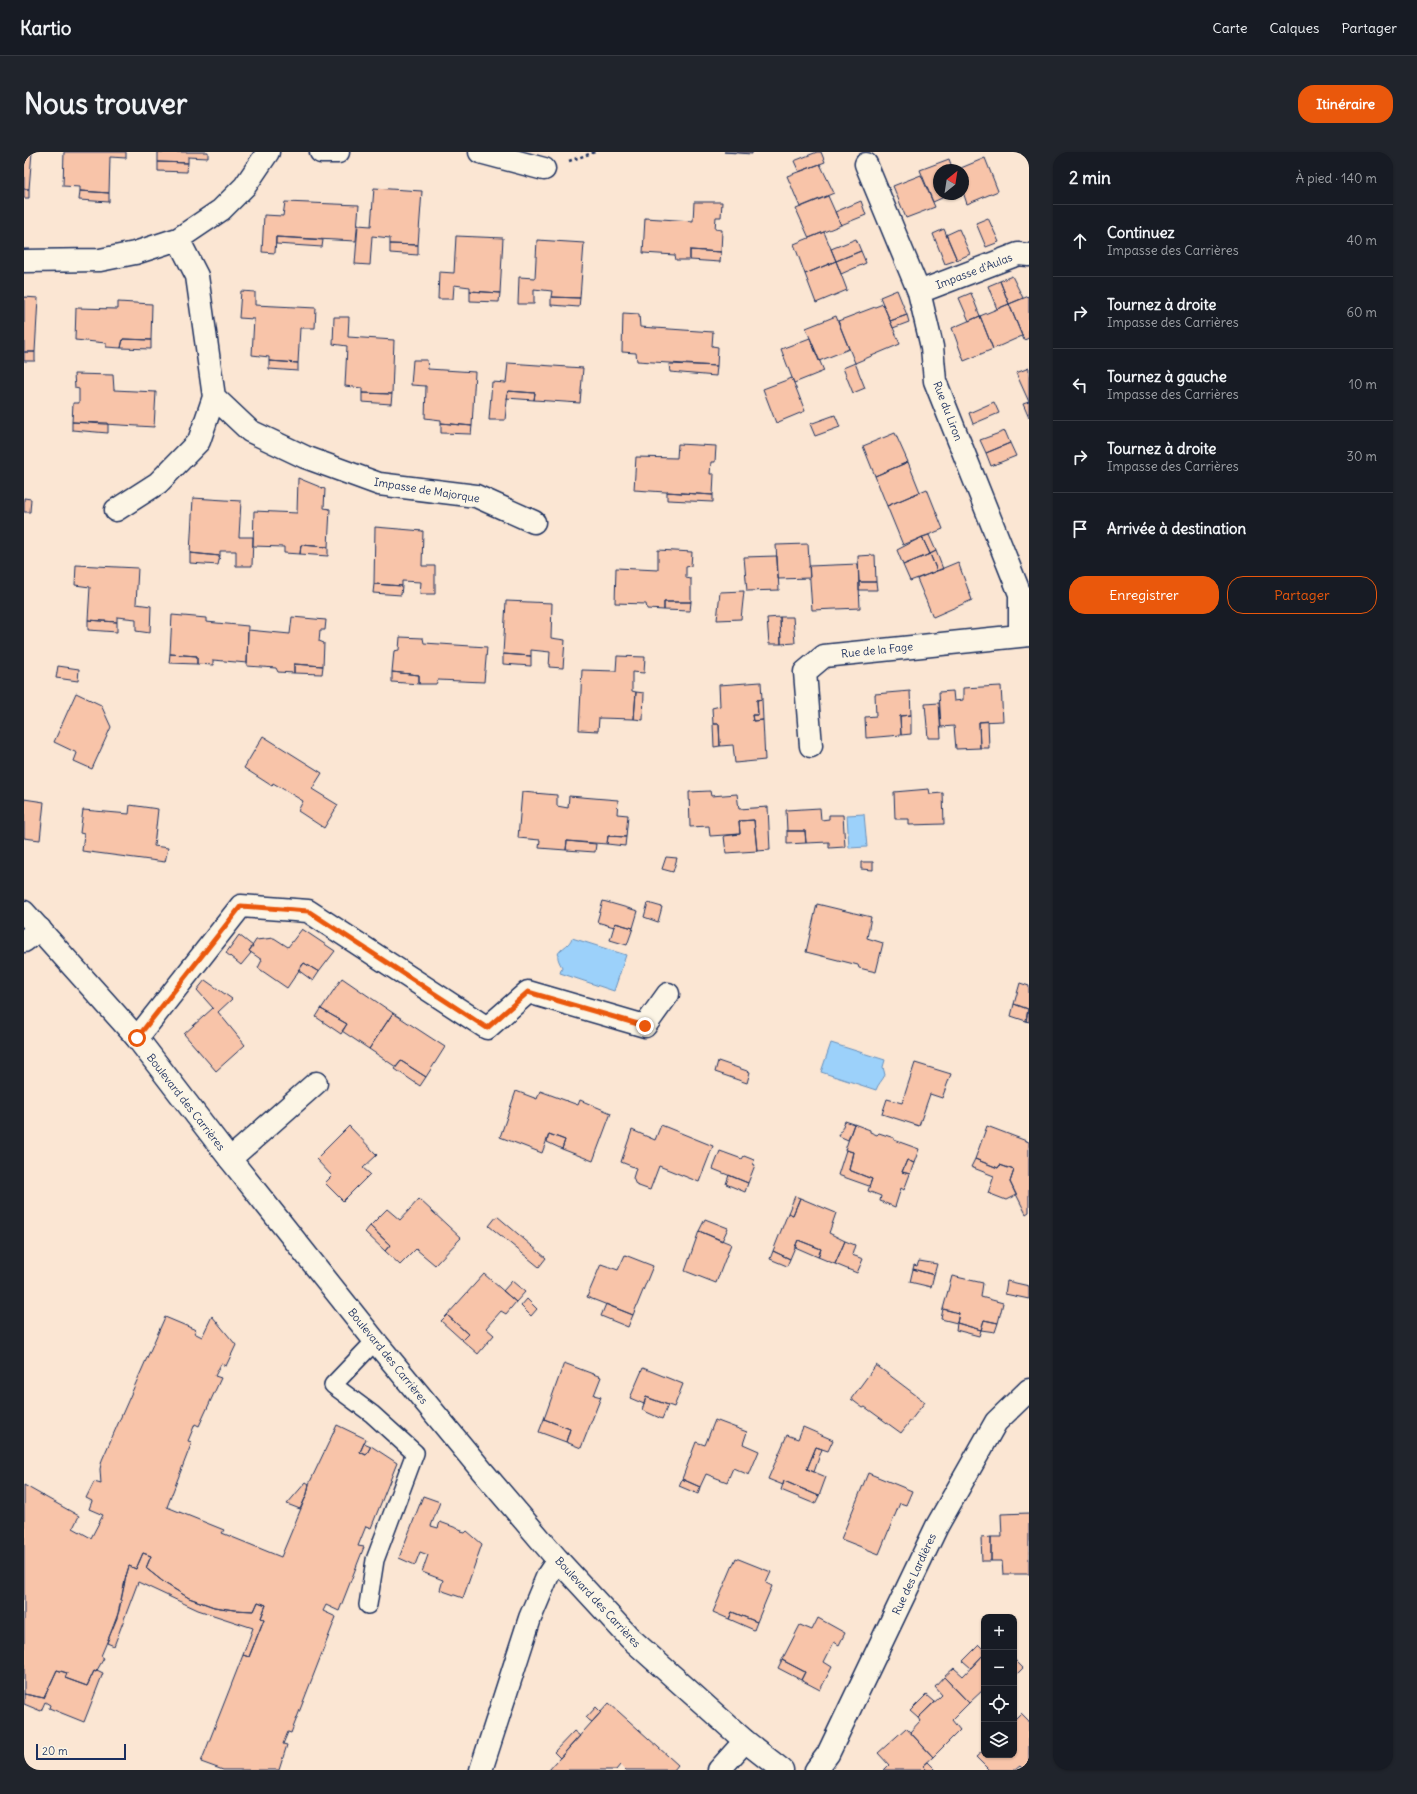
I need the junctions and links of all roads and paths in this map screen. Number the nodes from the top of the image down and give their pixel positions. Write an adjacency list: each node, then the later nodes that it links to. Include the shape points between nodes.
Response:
1 (268, 152): 7 (street, via 245,186 220,210)
2 (321, 152): 3 (street)
3 (338, 152)
4 (480, 152): 6 (street)
5 (866, 164): 10 (street, Rue du Liron)
6 (544, 169)
7 (178, 239): 9 (street, via 135,253 100,260); 11 (street, via 197,276)
8 (1029, 255): 10 (street, Impasse d'Aulas, via 1018,254)
9 (24, 261)
10 (919, 292): 14 (street, Rue du Liron, via 932,347 935,381 1020,594)
11 (214, 397): 12 (street, via 199,441 158,483); 13 (street, Impasse de Majorque, via 250,432 304,457 379,484 476,496)
12 (116, 510)
13 (534, 522)
14 (1024, 634): 15 (street, Rue de la Fage, via 824,656 805,672)
15 (811, 746)
16 (24, 912): 17 (street, Boulevard des Carrières)
17 (32, 935): 19 (street, Boulevard des Carrières)
18 (668, 994): 19 (street, via 645,1026 528,992 487,1028 308,911 241,906)
19 (137, 1038): 21 (street, Boulevard des Carrières)
20 (316, 1083): 21 (street)
21 (230, 1159): 22 (street, Boulevard des Carrières)
22 (375, 1341): 24 (street, Boulevard des Carrières); 25 (lane, via 333,1384 372,1414 415,1453 375,1560)
23 (1029, 1390): 30 (street, Rue des Lardières, via 996,1422 937,1526 828,1754)
24 (558, 1560): 26 (street, Boulevard des Carrières, via 630,1638); 27 (street, via 548,1575 530,1618)
25 (368, 1606)
26 (745, 1741): 28 (street); 29 (street, Boulevard des Carrières)
27 (481, 1770)
28 (719, 1770)
29 (782, 1770)
30 (816, 1770)

